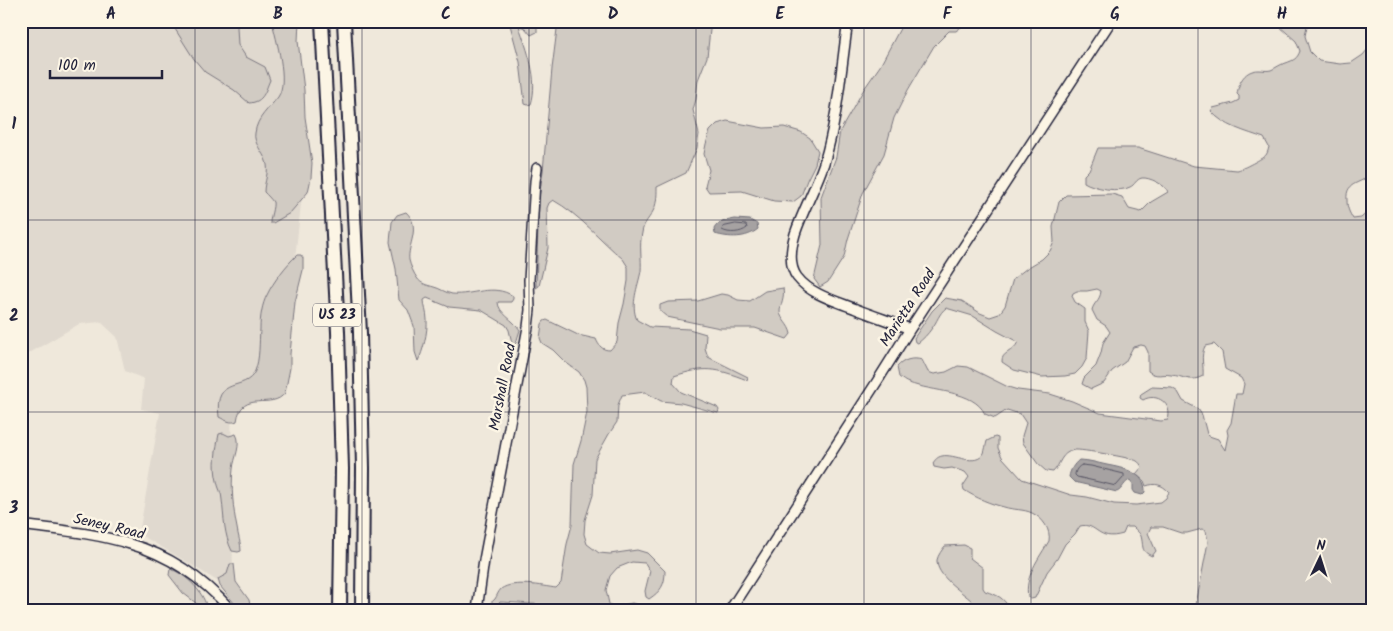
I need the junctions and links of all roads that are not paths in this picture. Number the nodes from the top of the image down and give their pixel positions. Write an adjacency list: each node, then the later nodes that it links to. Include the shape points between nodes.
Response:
1 (322, 21): 9 (highway, US 23, via 338,332 342,469)
2 (344, 21): 10 (highway, US 23, via 360,333)
3 (848, 21): 6 (street, via 828,150 792,243 792,268 804,286 821,296)
4 (1111, 21): 6 (street, Marietta Road)
5 (537, 168): 11 (street, Marshall Road, via 528,327 484,560)
6 (910, 329): 12 (street, Marietta Road)
7 (21, 525): 8 (street, Seney Road, via 138,546 191,574)
8 (231, 610)
9 (340, 610)
10 (362, 610)
11 (478, 610)
12 (730, 610)

